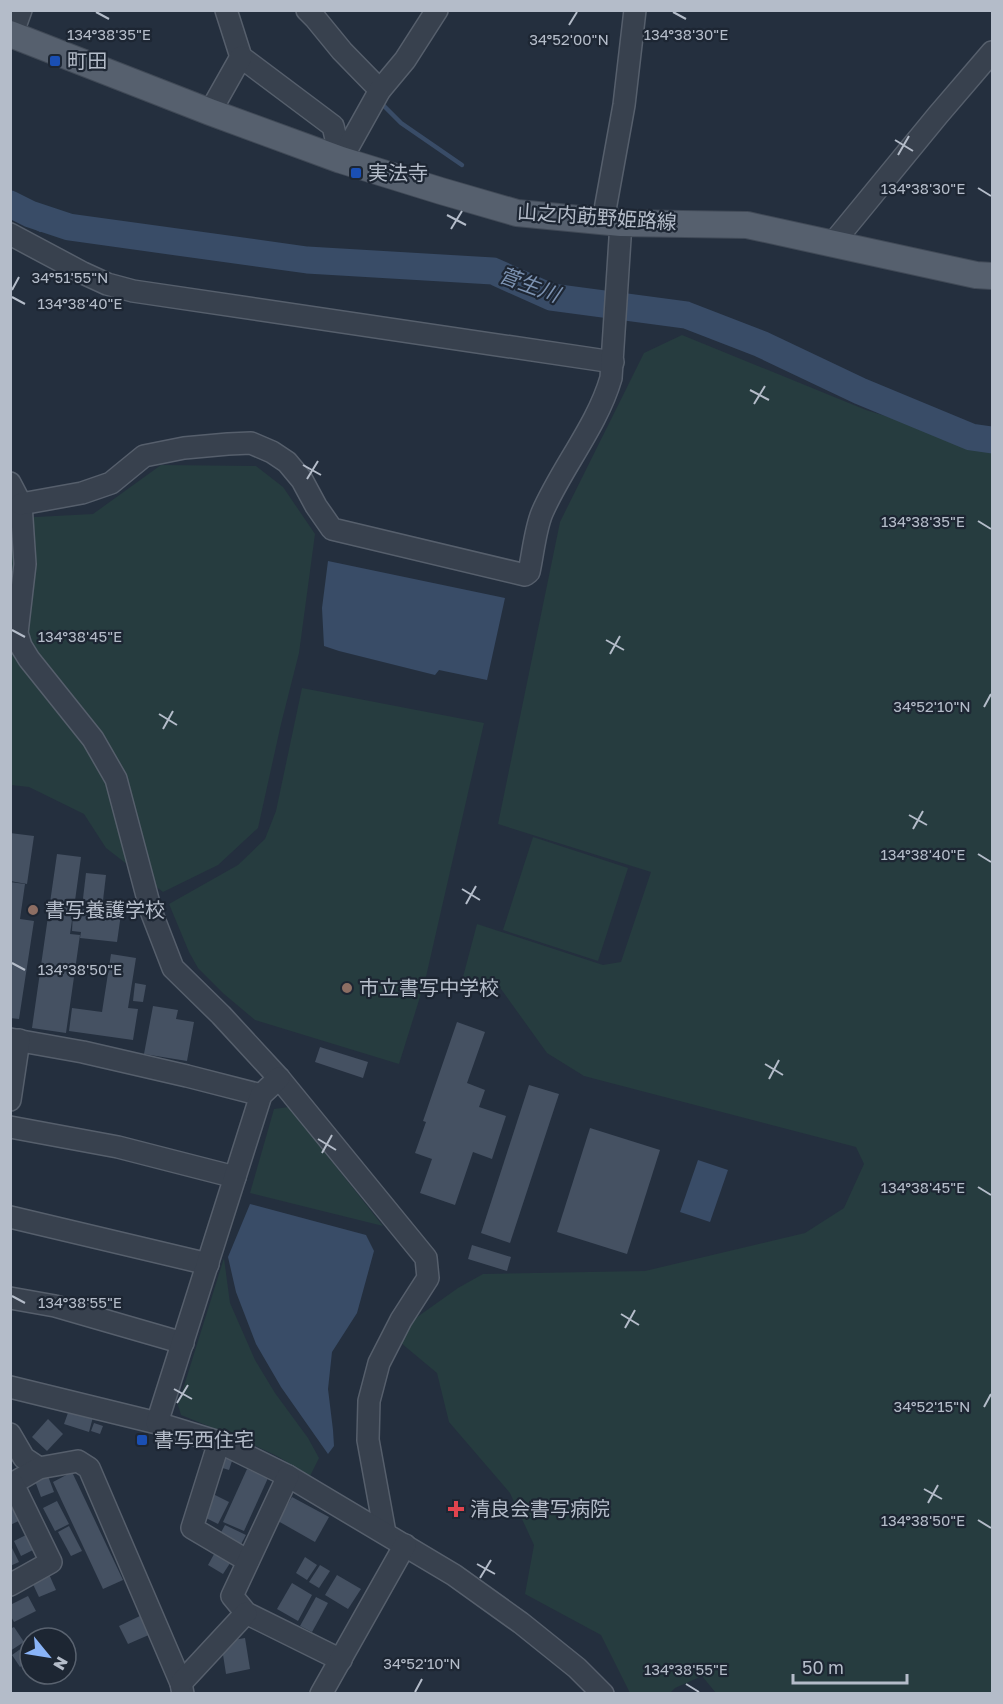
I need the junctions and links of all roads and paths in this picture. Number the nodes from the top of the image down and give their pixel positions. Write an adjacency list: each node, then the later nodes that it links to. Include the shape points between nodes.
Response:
1 (21, 10): 6 (street)
2 (226, 10): 8 (street)
3 (307, 10): 9 (street)
4 (437, 10): 9 (street)
5 (634, 10): 12 (street)
6 (11, 34): 10 (main road, 山之内莇野姫路線)
7 (993, 52): 14 (street)
8 (240, 57): 10 (street); 11 (street, via 333,126)
9 (380, 90): 11 (street)
10 (210, 112): 11 (main road, 山之内莇野姫路線)
11 (341, 160): 12 (main road, 山之内莇野姫路線, via 516,213)
12 (615, 229): 14 (main road, 山之内莇野姫路線, via 747,225); 16 (street)
13 (10, 234): 16 (street, via 83,273 134,291)
14 (833, 243): 15 (main road, 山之内莇野姫路線)
15 (993, 276)
16 (613, 359): 18 (street, via 607,393 541,515 529,572 525,575 332,530 287,462 252,443 184,448 144,456 111,483 82,493)
17 (10, 483): 18 (street)
18 (21, 504): 20 (street, via 25,564 17,633 21,646 93,739 116,779 151,911 173,968)
19 (15, 1039): 21 (street); 22 (street)
20 (279, 1078): 21 (street); 36 (street, via 426,1258 428,1278 379,1363 369,1401 368,1440)
21 (261, 1095): 24 (street)
22 (10, 1100)
23 (10, 1127): 24 (street, via 118,1147)
24 (235, 1177): 26 (street)
25 (10, 1217): 26 (street)
26 (208, 1264): 28 (street)
27 (10, 1298): 28 (street, via 55,1306)
28 (183, 1343): 30 (street)
29 (10, 1387): 30 (street)
30 (158, 1423): 32 (street)
31 (10, 1434): 33 (street, via 24,1458)
32 (219, 1442): 34 (street); 38 (street, via 192,1528)
33 (39, 1468): 35 (street); 42 (street, via 78,1461 88,1468)
34 (288, 1476): 36 (street); 38 (street)
35 (12, 1484): 39 (street, via 51,1562)
36 (385, 1533): 37 (street)
37 (405, 1545): 41 (street); 44 (street, via 521,1623)
38 (248, 1561): 40 (street, via 232,1596)
39 (10, 1585)
40 (246, 1612): 41 (street); 42 (street)
41 (341, 1660): 43 (street)
42 (182, 1688)
43 (321, 1694)
44 (603, 1694)

